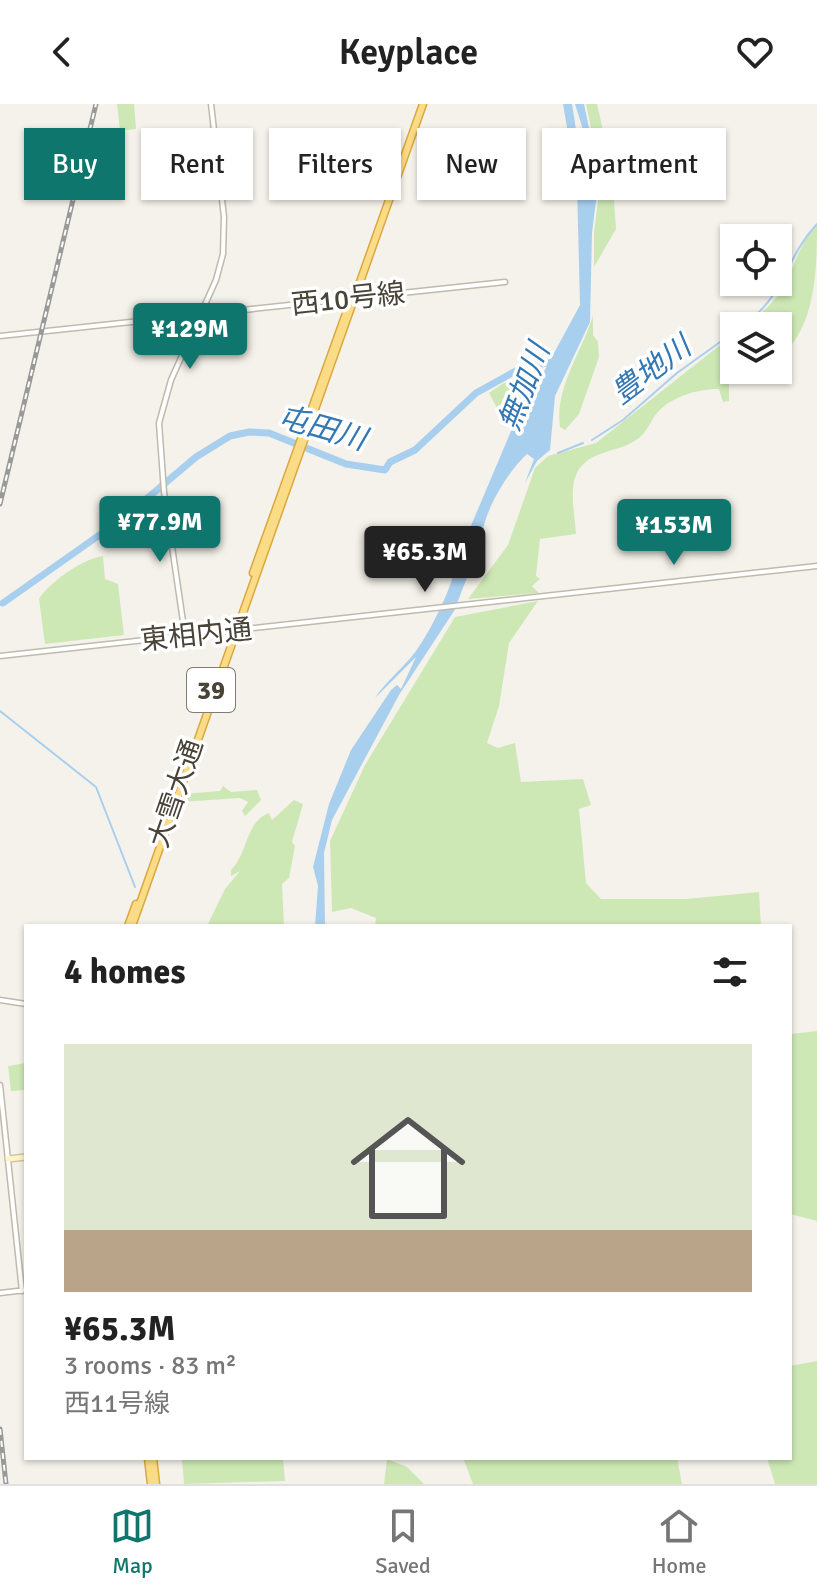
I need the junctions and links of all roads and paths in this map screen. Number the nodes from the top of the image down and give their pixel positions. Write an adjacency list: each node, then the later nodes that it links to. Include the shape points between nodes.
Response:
1 (211, 104): 5 (street, via 225,239)
2 (423, 104): 4 (highway, 大雪大通 / 39)
3 (505, 282): 4 (street, 西10号線)
4 (353, 298): 5 (street, 西10号線); 8 (highway, 大雪大通 / 39)
5 (201, 314): 6 (street, 西10号線); 9 (street, via 161,409 162,471)
6 (0, 336)
7 (817, 566): 8 (street, 東相内通)
8 (234, 630): 9 (street, 東相内通); 11 (highway, 大雪大通 / 39)
9 (185, 635): 10 (street, 東相内通)
10 (0, 656)
11 (131, 924)
12 (0, 1000): 13 (street)
13 (24, 1004)
14 (0, 1085): 16 (street)
15 (24, 1157): 16 (main road)
16 (8, 1159): 17 (street)
17 (24, 1290): 18 (street)
18 (0, 1293)
19 (150, 1460): 20 (highway)
20 (154, 1484)

